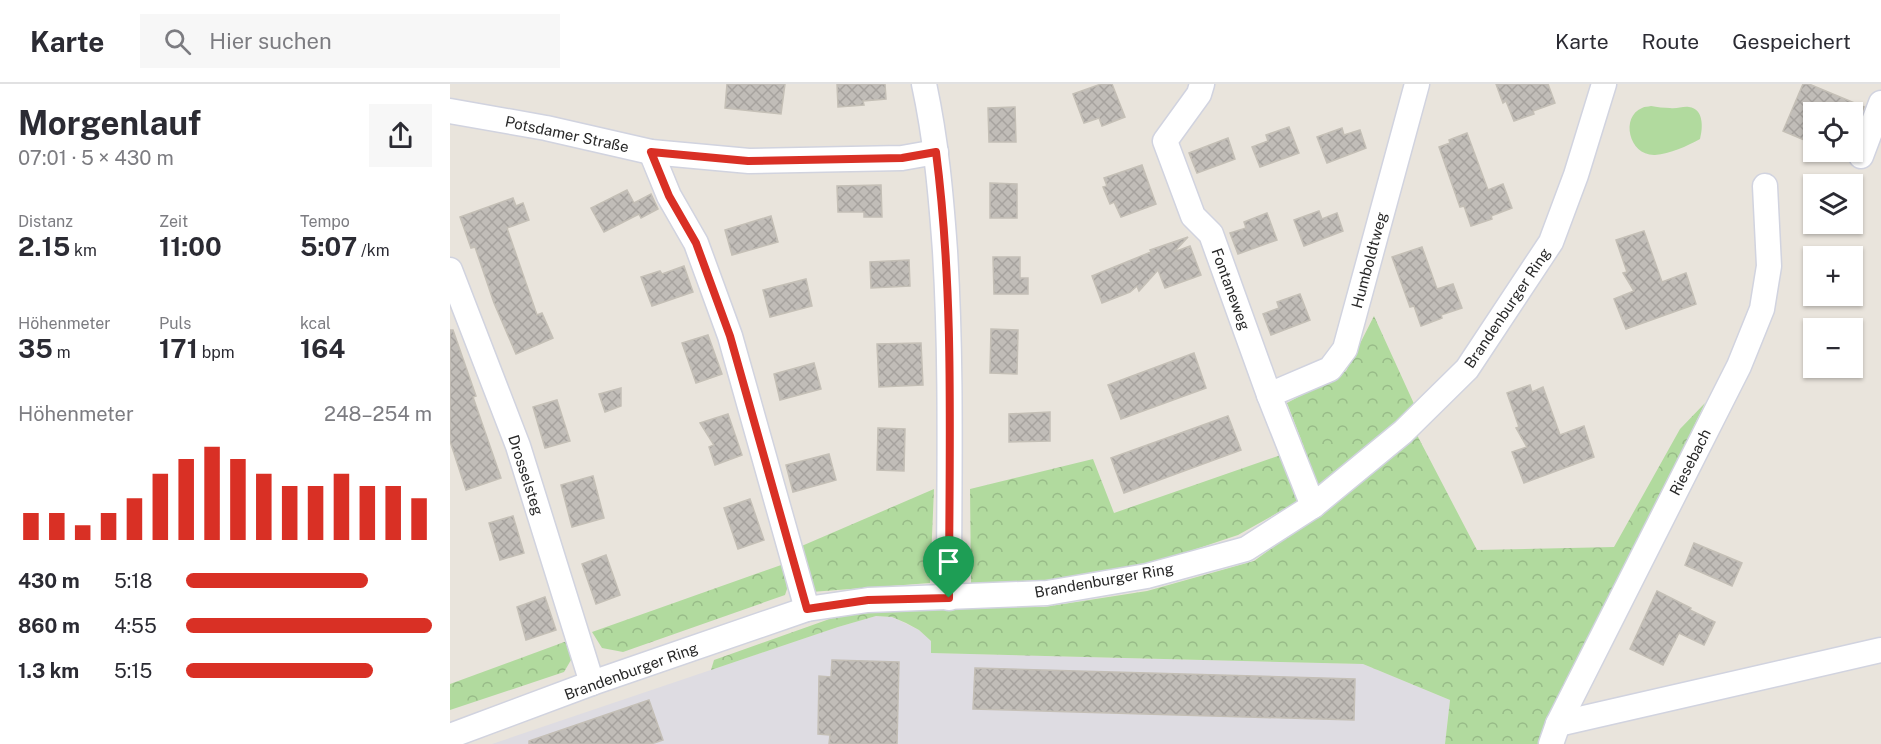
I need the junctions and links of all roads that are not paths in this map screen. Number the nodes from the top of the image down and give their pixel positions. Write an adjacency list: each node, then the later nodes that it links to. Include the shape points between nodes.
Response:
1 (924, 84): 9 (street)
2 (1202, 84): 12 (street, Fontaneweg, via 1165,141 1193,216 1210,234)
3 (1417, 84): 12 (street, Humboldtweg, via 1345,349 1330,369)
4 (1604, 84): 13 (street, Brandenburger Ring, via 1551,242 1467,369 1403,432)
5 (1881, 104): 7 (street)
6 (450, 111): 8 (street, Potsdamer Straße)
7 (1863, 151)
8 (651, 152): 9 (street, Potsdamer Straße, via 748,161 902,158); 15 (street, via 669,196 696,243 730,336)
9 (936, 152): 14 (street, via 949,322)
10 (1765, 186): 18 (street, Riesebach, via 1770,267 1762,309 1739,366)
11 (450, 270): 17 (street, Drosselsteg, via 518,446)
12 (1269, 395): 13 (street, Fontaneweg)
13 (1313, 506): 14 (street, Brandenburger Ring, via 1246,549 1147,576 1047,593)
14 (949, 598): 15 (street, Brandenburger Ring, via 868,600)
15 (807, 609): 17 (street, Brandenburger Ring)
16 (1881, 650): 18 (street, Riesebach)
17 (592, 683): 19 (street, Brandenburger Ring)
18 (1555, 734)
19 (450, 736)

